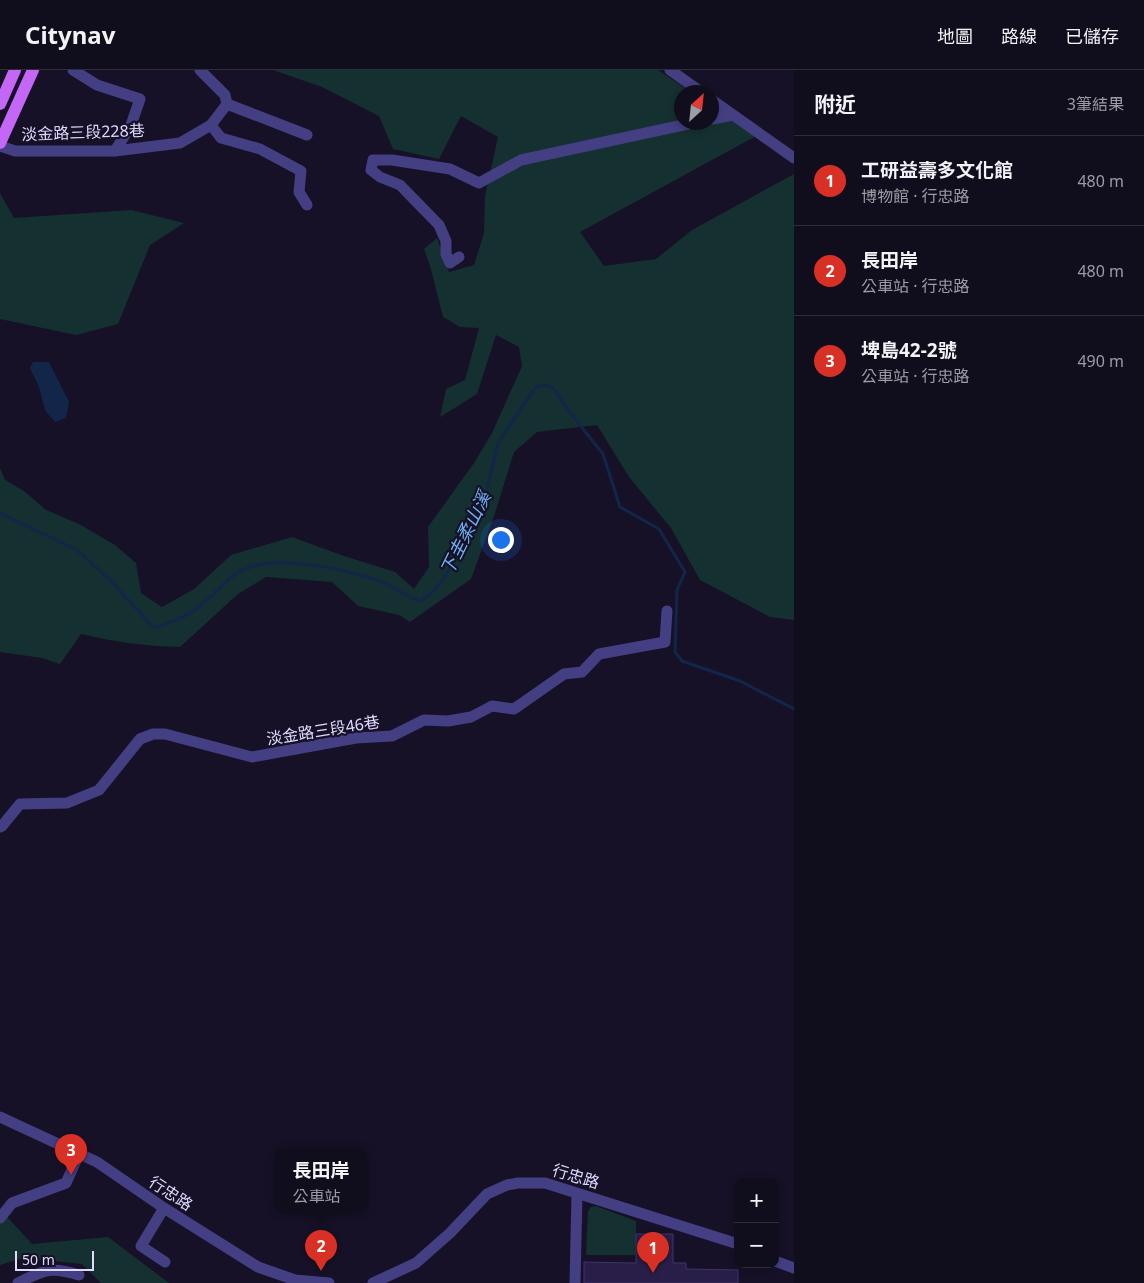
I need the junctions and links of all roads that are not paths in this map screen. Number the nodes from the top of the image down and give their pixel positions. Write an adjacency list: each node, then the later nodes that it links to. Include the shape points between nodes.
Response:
1 (15, 70): 7 (main road)
2 (33, 70): 15 (main road)
3 (72, 70): 16 (street, via 97,85 140,99 131,125)
4 (200, 70): 8 (street, via 225,94)
5 (670, 70): 6 (street)
6 (691, 85)
7 (0, 104)
8 (227, 104): 12 (street, 淡金路三段228巷); 14 (street)
9 (719, 105): 10 (street)
10 (733, 115): 11 (street); 17 (street)
11 (719, 118)
12 (211, 125): 16 (street, 淡金路三段228巷, via 180,143); 18 (street, via 221,138 260,149 301,171 299,192)
13 (674, 127): 19 (street, via 521,160 479,183 450,169 373,160 371,170 400,185 440,225 450,263)
14 (307, 135)
15 (0, 145): 16 (street, 淡金路三段228巷, via 15,151)
16 (115, 151)
17 (794, 158)
18 (307, 205)
19 (459, 257)
20 (667, 612): 21 (street, 淡金路三段46巷, via 665,642 599,654 582,672 564,674 514,709 492,706 463,718 424,720 392,736 356,738 252,757 165,734 153,734 140,739 99,790 67,803 20,804)
21 (0, 826)
22 (0, 1117): 23 (street, 行忠路)
23 (79, 1154): 25 (street, 行忠路, via 97,1162); 26 (street, via 66,1183 12,1203)
24 (577, 1194): 27 (street, 行忠路); 34 (street, 行忠路, via 545,1183 518,1183 502,1187 487,1194 416,1263); 35 (street)
25 (164, 1208): 28 (street, via 141,1246); 33 (street, 行忠路, via 258,1267 295,1280)
26 (0, 1218)
27 (734, 1243)
28 (165, 1262)
29 (779, 1262): 30 (street)
30 (794, 1268)
31 (79, 1275): 32 (street, via 60,1269 39,1272)
32 (18, 1283)
33 (329, 1283)
34 (373, 1283)
35 (575, 1283)

